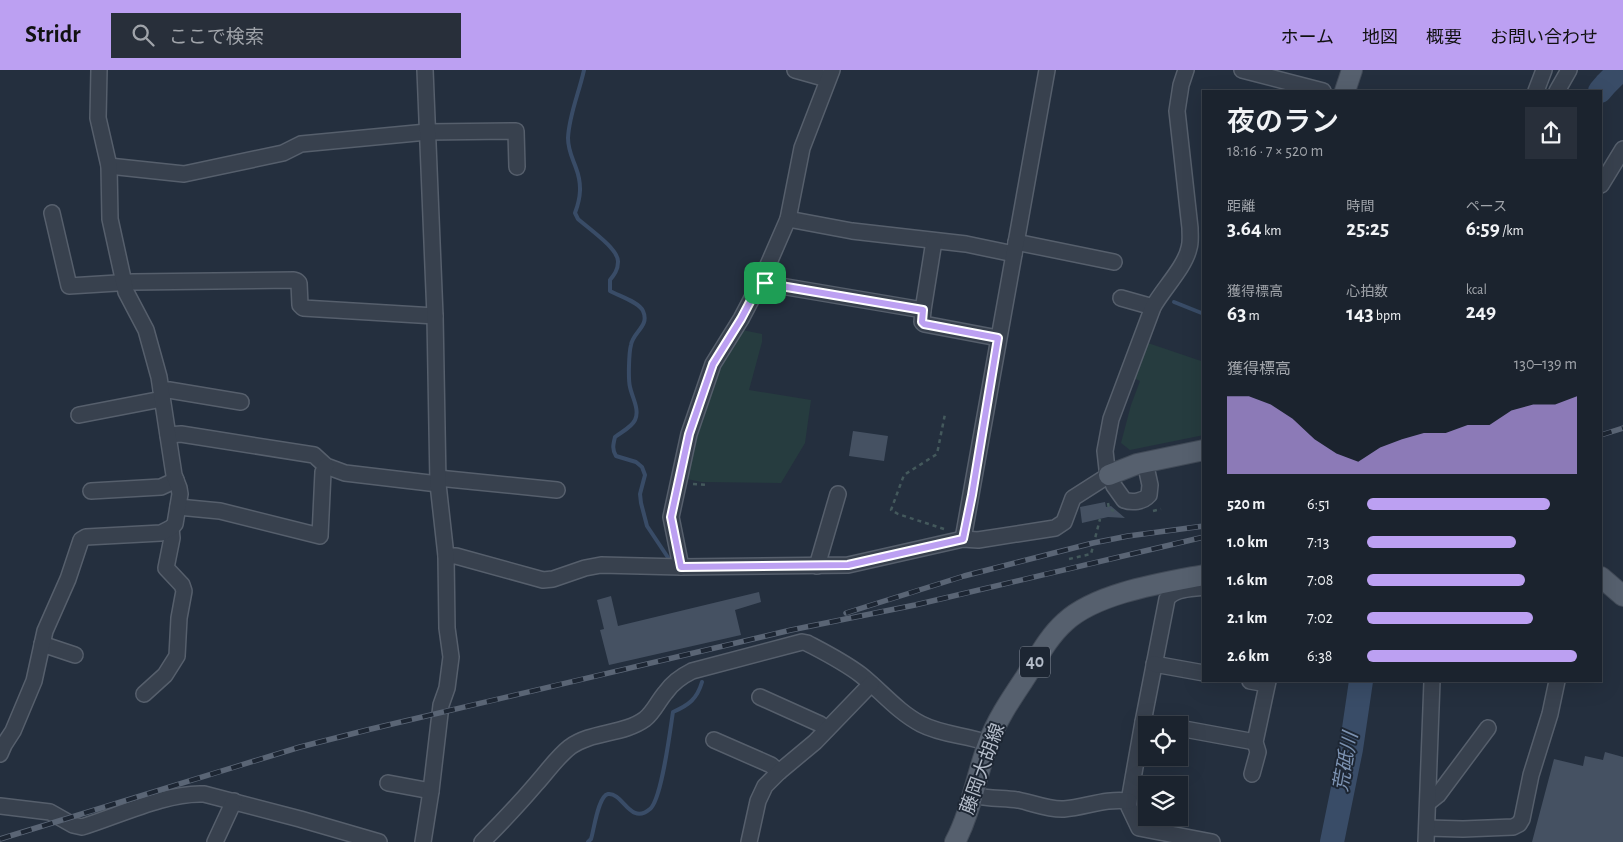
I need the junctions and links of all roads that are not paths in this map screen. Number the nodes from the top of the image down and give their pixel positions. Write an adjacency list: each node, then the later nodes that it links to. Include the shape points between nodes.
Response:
1 (99, 70): 17 (street, via 98,118)
2 (425, 70): 15 (street)
3 (795, 70): 10 (street)
4 (1047, 70): 23 (street)
5 (1186, 70): 28 (street, via 1177,111 1190,228 1189,250)
6 (1242, 70): 11 (street)
7 (1352, 70): 12 (main road)
8 (1544, 70): 13 (street)
9 (1569, 70): 14 (street)
10 (830, 75): 21 (street, via 802,148)
11 (1319, 90)
12 (1345, 90)
13 (1536, 90)
14 (1558, 90)
15 (427, 132): 17 (street, via 301,144 283,153 184,174); 18 (street, via 516,131); 30 (street)
16 (1621, 157): 19 (street)
17 (109, 166): 26 (street, via 110,219)
18 (517, 167)
19 (1602, 184)
20 (52, 213): 26 (street, via 69,286)
21 (788, 219): 22 (street, via 852,231); 25 (street)
22 (934, 240): 23 (street); 29 (street)
23 (1015, 248): 24 (street); 31 (street)
24 (1114, 262)
25 (761, 281): 29 (street); 50 (street, via 713,364 689,434 671,517)
26 (124, 283): 30 (street, via 294,280 299,284 303,308); 32 (street, via 146,330)
27 (1120, 298): 28 (street)
28 (1153, 307): 39 (street, via 1111,419 1105,451)
29 (923, 310): 31 (street, via 924,324)
30 (434, 316): 41 (street)
31 (998, 338): 47 (street)
32 (162, 395): 33 (street, via 169,390); 34 (street); 35 (street)
33 (241, 402)
34 (79, 415)
35 (168, 435): 38 (street, via 181,434 314,455); 40 (street)
36 (1202, 450): 37 (main road)
37 (1145, 462): 39 (main road); 39 (street, via 1150,490 1142,500 1124,500)
38 (326, 466): 41 (street, via 345,473); 45 (street, via 320,536 220,511)
39 (1109, 475): 47 (street, via 1074,498 1064,522 1055,528 978,540)
40 (176, 480): 43 (street, via 161,487); 45 (street, via 180,494)
41 (438, 481): 42 (street); 48 (street)
42 (557, 490)
43 (91, 491)
44 (838, 494): 49 (street)
45 (178, 507): 46 (street, via 175,524)
46 (171, 528): 55 (street, via 161,533 86,537 81,540); 63 (street, via 166,568 184,591 177,656 165,675)
47 (963, 539): 49 (street, via 853,565)
48 (446, 556): 50 (street, via 543,580 601,565); 77 (street, via 447,628 451,657 441,705)
49 (817, 566): 50 (street)
50 (681, 567)
51 (1202, 575): 71 (main road, 藤岡大胡線 / 40, via 1099,601 1072,616 1057,630 1037,659)
52 (1602, 578): 54 (main road)
53 (1202, 587): 57 (street, via 1175,592 1170,596)
54 (1623, 596)
55 (42, 644): 56 (street); 73 (street, via 34,681)
56 (74, 655)
57 (1154, 664): 58 (street); 65 (street)
58 (1202, 673)
59 (1432, 682): 81 (street)
60 (1557, 682): 83 (street, via 1519,824)
61 (1267, 683): 70 (street)
62 (871, 684): 67 (street); 71 (street, via 919,723); 87 (street, via 845,664 802,642 692,671 673,683 645,719 570,747)
63 (144, 694)
64 (760, 697): 67 (street)
65 (1144, 716)
66 (1488, 728): 81 (street, via 1438,795)
67 (827, 729): 74 (street)
68 (1188, 730): 70 (street)
69 (714, 740): 74 (street, via 771,765)
70 (1255, 742): 75 (street, via 1258,752)
71 (988, 743): 78 (main road, 藤岡大胡線 / 40)
72 (1138, 750): 80 (street)
73 (0, 754)
74 (779, 772): 88 (street, via 765,786 758,801)
75 (1252, 774)
76 (388, 783): 77 (street)
77 (431, 791): 86 (street)
78 (972, 795): 80 (street, via 1057,809 1105,800); 89 (main road, 藤岡大胡線 / 40)
79 (234, 801): 82 (street, via 193,794 163,800 82,827 50,812); 84 (street); 85 (street)
80 (1129, 801): 90 (street, via 1139,828)
81 (1428, 803): 83 (street)
82 (0, 806)
83 (1427, 835)
84 (215, 842)
85 (379, 842)
86 (423, 842)
87 (482, 842)
88 (749, 842)
89 (956, 842)
90 (1212, 842)

